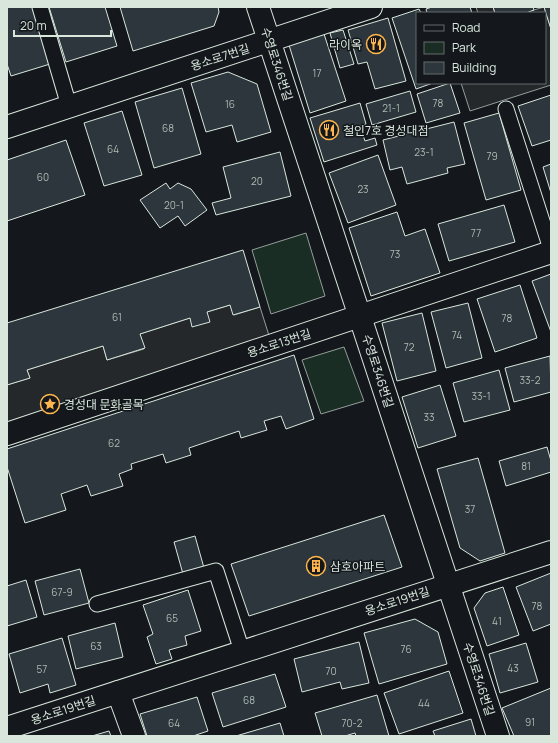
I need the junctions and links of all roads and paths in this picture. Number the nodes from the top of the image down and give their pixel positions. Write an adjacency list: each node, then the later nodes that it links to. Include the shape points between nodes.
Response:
1 (40, 7): 5 (lane)
2 (258, 7): 4 (street, 수영로346번길)
3 (371, 7): 4 (street, 용소로7번길)
4 (269, 40): 5 (street, 용소로7번길); 10 (street, 수영로346번길)
5 (69, 106): 7 (street, 용소로7번길)
6 (506, 109): 8 (lane)
7 (7, 127)
8 (551, 249)
9 (551, 252): 10 (street, 용소로13번길)
10 (360, 316): 11 (street, 용소로13번길); 13 (street, 수영로346번길)
11 (7, 434)
12 (551, 552): 13 (street, 용소로19번길)
13 (448, 584): 15 (street, 용소로19번길); 19 (street, 수영로346번길)
14 (97, 604): 15 (lane, via 216,571)
15 (242, 651): 16 (street, 용소로19번길)
16 (118, 692): 17 (street, 용소로19번길); 18 (street)
17 (7, 728)
18 (134, 736)
19 (498, 736)

